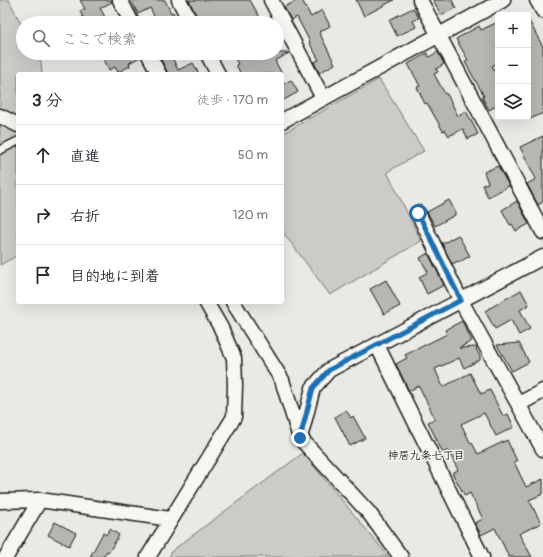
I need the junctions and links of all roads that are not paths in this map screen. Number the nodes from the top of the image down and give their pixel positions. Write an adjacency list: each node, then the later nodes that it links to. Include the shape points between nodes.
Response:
1 (120, 0): 8 (street)
2 (180, 0): 9 (street)
3 (271, 0): 10 (street)
4 (420, 0): 12 (street)
5 (503, 0): 12 (street)
6 (537, 0): 7 (street)
7 (543, 11)
8 (128, 16)
9 (188, 16)
10 (279, 16)
11 (284, 24): 17 (street)
12 (439, 35): 17 (street); 24 (street)
13 (152, 60): 15 (street)
14 (211, 60): 16 (street)
15 (158, 72)
16 (217, 72)
17 (323, 98): 19 (street)
18 (0, 116): 20 (street)
19 (284, 120)
20 (16, 124)
21 (16, 142): 22 (lane)
22 (0, 150)
23 (418, 213): 26 (street)
24 (543, 232)
25 (543, 257): 26 (street)
26 (461, 300): 29 (street); 31 (street)
27 (207, 304): 36 (street, via 234,358 234,417)
28 (234, 304): 32 (street, via 282,380)
29 (377, 345): 32 (street, via 329,370 313,388); 40 (street)
30 (543, 391): 31 (street)
31 (519, 404): 33 (street)
32 (300, 438): 39 (street, via 369,513)
33 (543, 449)
34 (40, 500): 35 (street); 36 (street); 37 (street)
35 (0, 501)
36 (170, 519): 38 (street)
37 (6, 557)
38 (148, 557)
39 (401, 557)
40 (482, 557)

